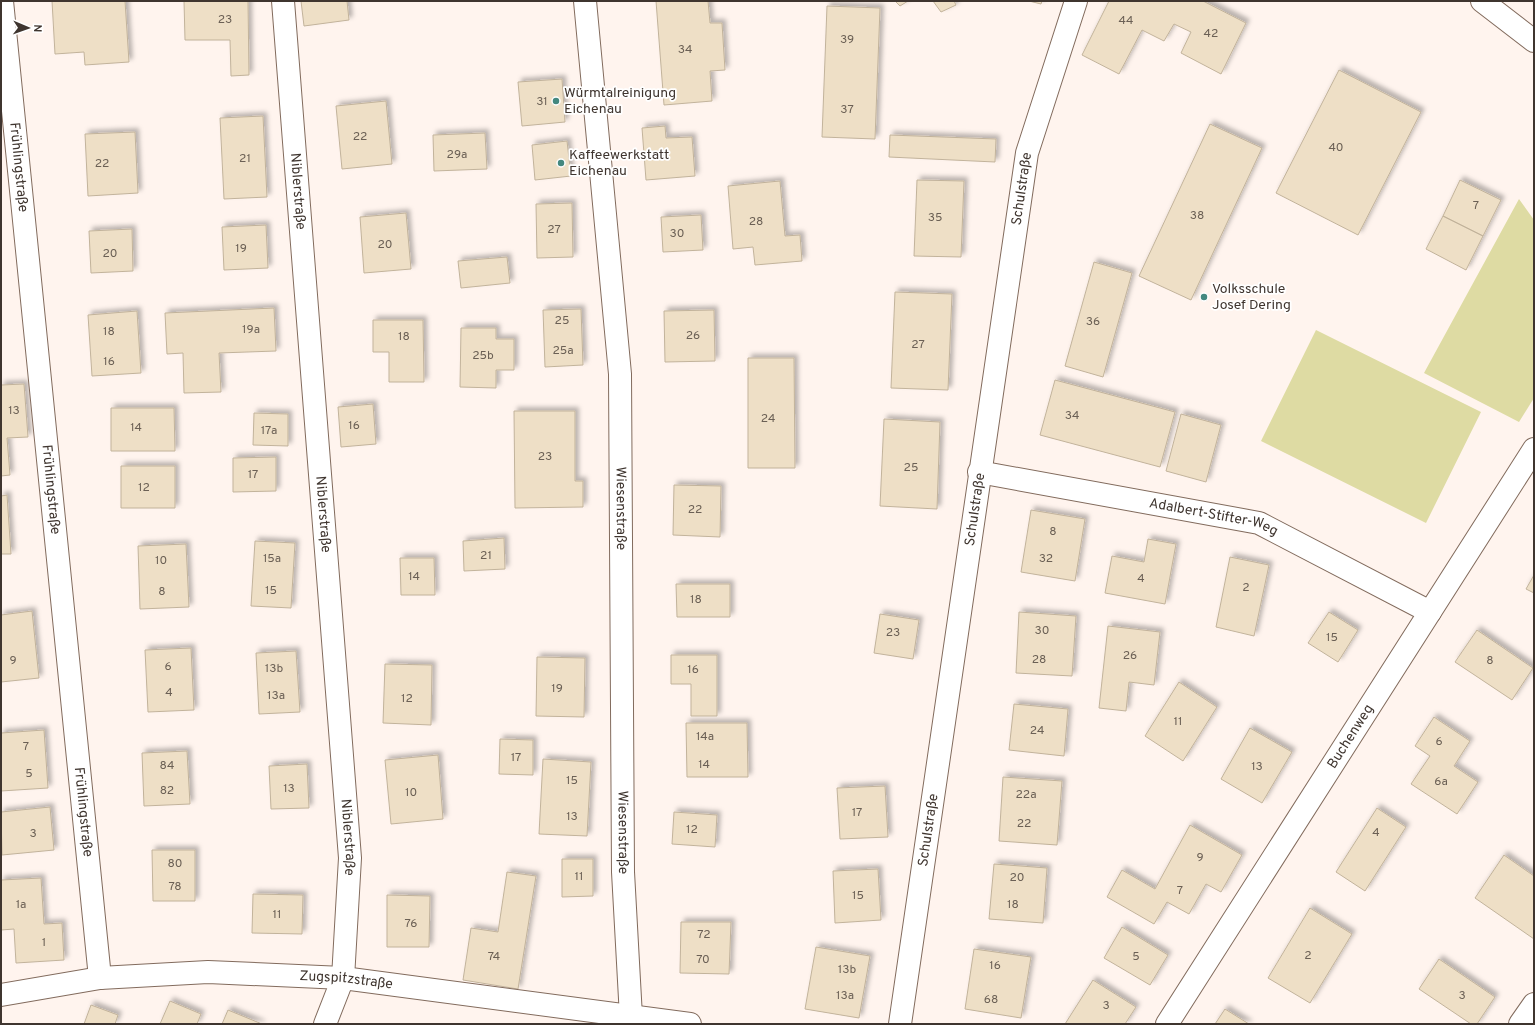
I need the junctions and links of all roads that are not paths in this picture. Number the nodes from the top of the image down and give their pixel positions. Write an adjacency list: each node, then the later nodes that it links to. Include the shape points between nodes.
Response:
1 (2, 1): 10 (street, Frühlingstraße)
2 (283, 1): 11 (street, Niblerstraße, via 350,858)
3 (586, 1): 14 (street, Wiesenstraße, via 620,374 623,872)
4 (1076, 1): 8 (street, Schulstraße, via 1027,153)
5 (1482, 1): 6 (street)
6 (1534, 41)
7 (1534, 449): 9 (street, Buchenweg)
8 (979, 472): 9 (street, Adalbert-Stifter-Weg, via 1259,523); 17 (street, Schulstraße)
9 (1430, 612): 18 (street, Buchenweg)
10 (100, 978): 11 (street, Zugspitzstraße, via 208,972); 12 (street, Zugspitzstraße)
11 (343, 978): 14 (street, Zugspitzstraße); 15 (street, Niblerstraße)
12 (1, 994)
13 (1534, 1004): 19 (street)
14 (641, 1020): 16 (street, Zugspitzstraße)
15 (325, 1024)
16 (690, 1024)
17 (900, 1024)
18 (1167, 1024)
19 (1520, 1024)

